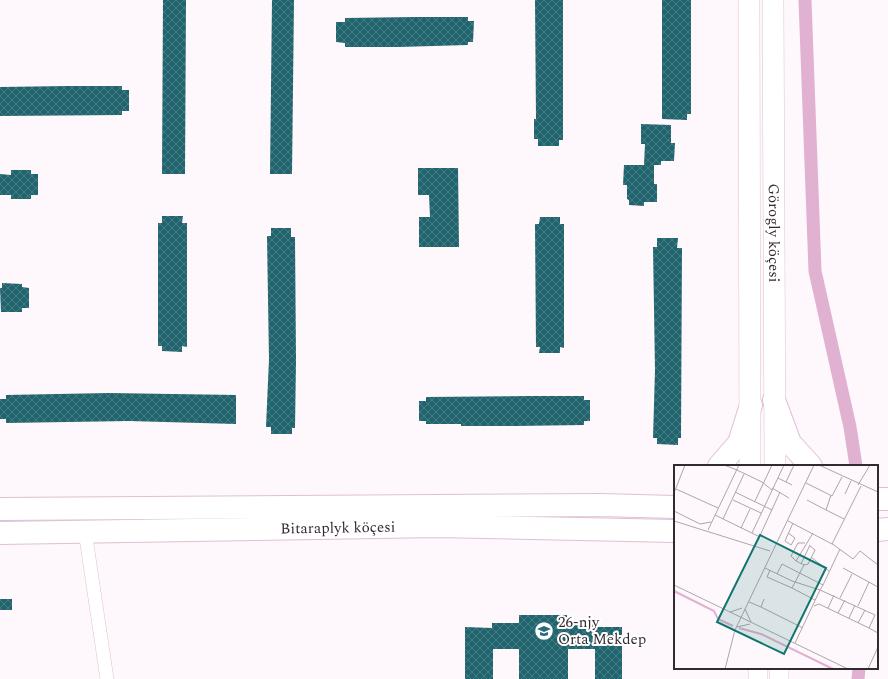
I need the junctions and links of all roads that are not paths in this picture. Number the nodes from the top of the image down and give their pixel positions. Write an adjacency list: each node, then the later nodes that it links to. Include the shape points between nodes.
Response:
1 (749, 0): 4 (main road, Görogly köçesi)
2 (773, 0): 3 (main road, Görogly köçesi)
3 (774, 400): 7 (main road, Görogly köçesi); 8 (highway, via 790,443)
4 (750, 405): 5 (highway, via 739,443); 6 (main road, Görogly köçesi)
5 (720, 465)
6 (750, 465)
7 (775, 465)
8 (810, 465)
9 (673, 506): 10 (highway, Bitaraplyk köçesi)
10 (0, 509)
11 (85, 531): 12 (highway, Bitaraplyk köçesi, via 438,526); 13 (highway, Bitaraplyk köçesi); 15 (street)
12 (674, 531)
13 (0, 533)
14 (779, 669): 16 (main road)
15 (108, 679)
16 (780, 679)

